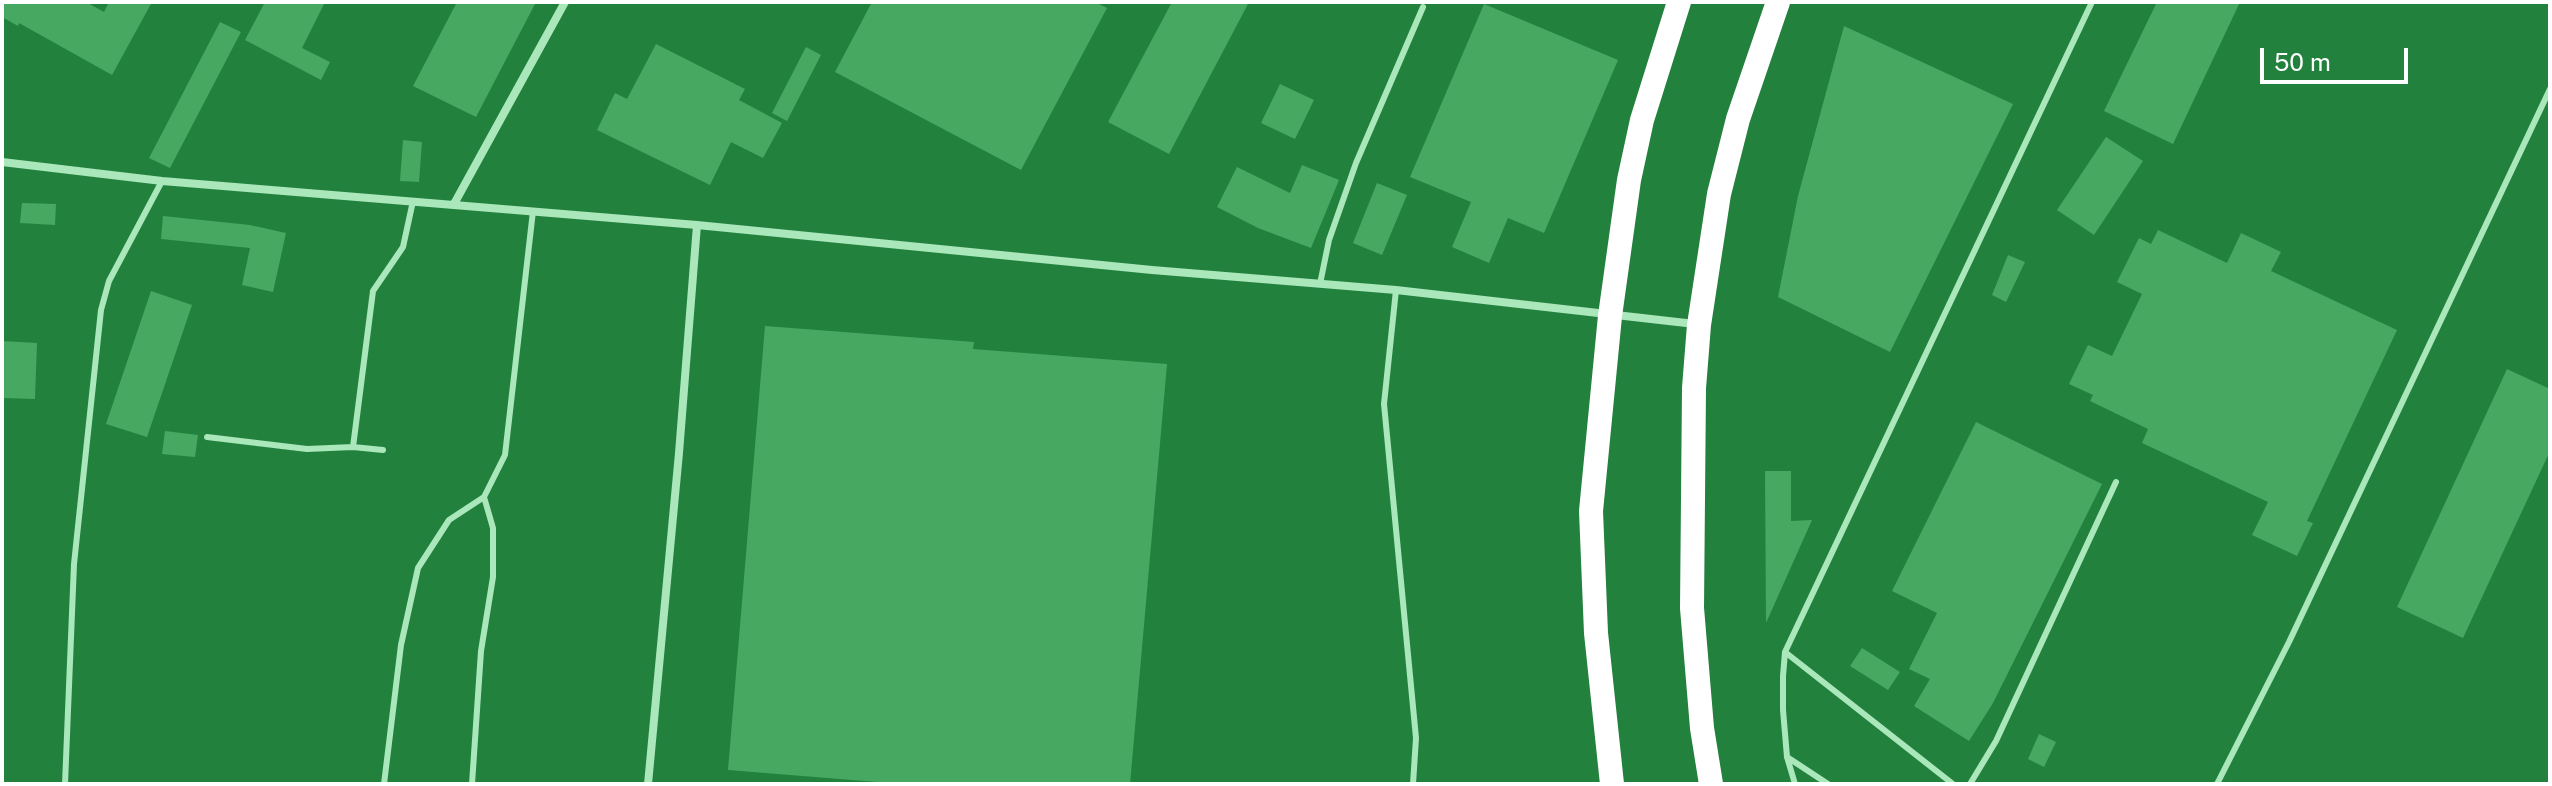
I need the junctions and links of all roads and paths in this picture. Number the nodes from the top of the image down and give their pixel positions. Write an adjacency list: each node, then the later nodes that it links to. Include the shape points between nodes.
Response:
1 (565, 2): 10 (street)
2 (1679, 2): 15 (highway, via 1642,120)
3 (1778, 2): 16 (highway, via 1719,194)
4 (2092, 2): 22 (lane)
5 (1423, 7): 13 (lane, via 1356,163)
6 (2550, 89): 35 (lane)
7 (2, 162): 8 (street)
8 (162, 181): 9 (street); 24 (lane, via 109,281 101,310 74,564)
9 (413, 201): 10 (street); 18 (lane, via 403,247 373,291)
10 (454, 204): 11 (street)
11 (533, 211): 12 (street); 21 (lane, via 505,455)
12 (697, 225): 13 (street); 27 (street)
13 (1320, 284): 14 (street)
14 (1396, 290): 15 (street); 28 (lane, via 1384,404 1416,738)
15 (1610, 316): 16 (street); 29 (highway, via 1591,511 1596,633)
16 (1699, 325): 30 (highway, via 1692,608)
17 (207, 437): 18 (lane, via 307,449)
18 (353, 447): 19 (lane)
19 (383, 450)
20 (2116, 482): 34 (lane, via 1996,741)
21 (484, 497): 25 (lane, via 449,520 418,568 401,645); 26 (lane, via 493,528 493,577 481,651)
22 (1785, 652): 23 (lane); 33 (lane)
23 (1787, 757): 31 (lane); 32 (lane)
24 (65, 784)
25 (384, 784)
26 (472, 784)
27 (648, 784)
28 (1413, 784)
29 (1612, 784)
30 (1711, 784)
31 (1795, 784)
32 (1828, 784)
33 (1953, 784)
34 (1970, 784)
35 (2217, 784)

